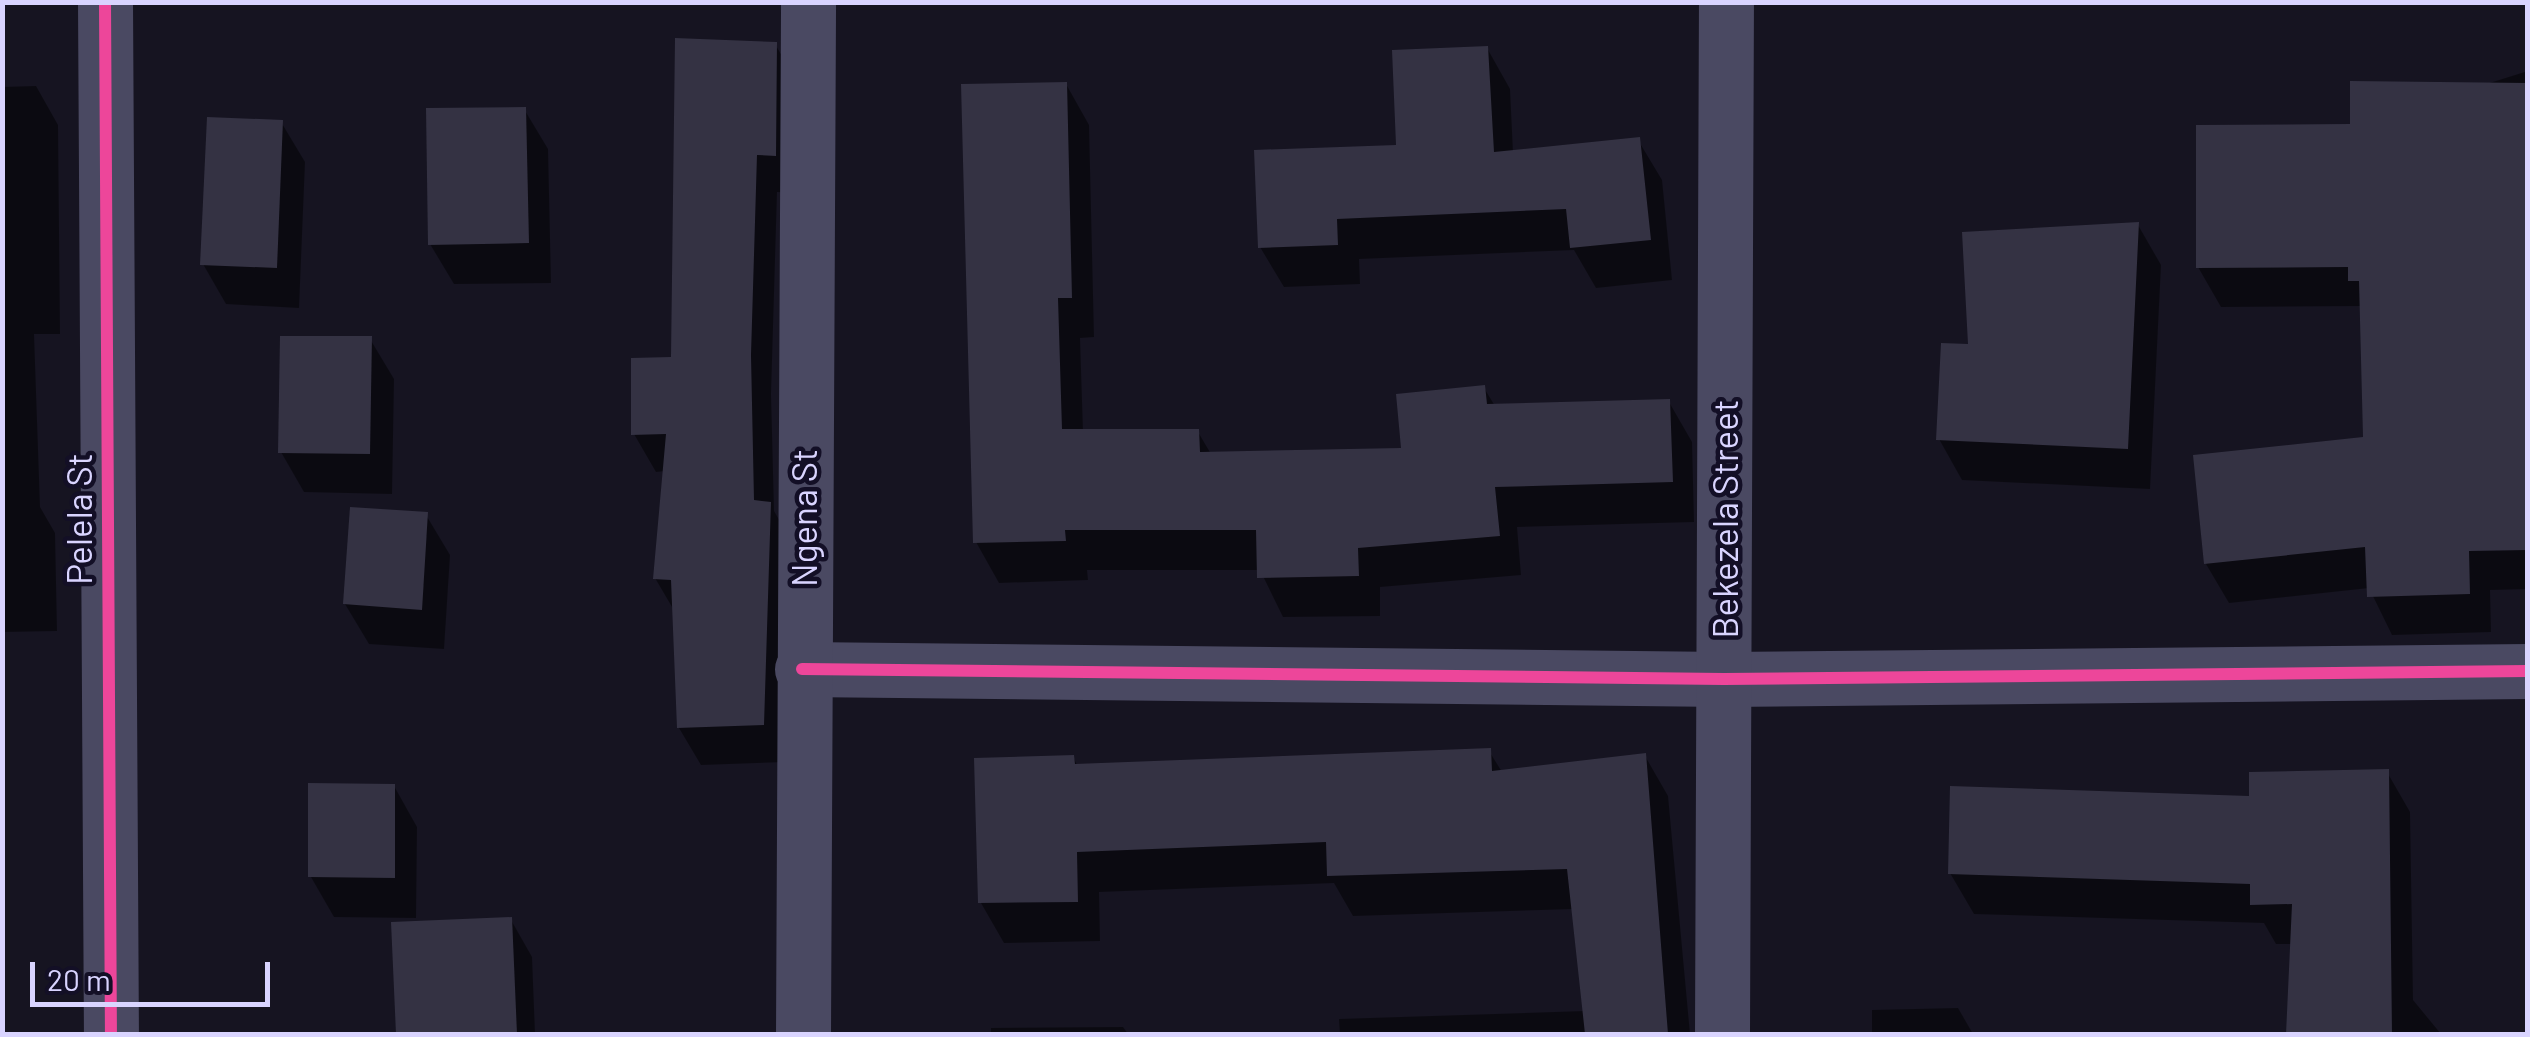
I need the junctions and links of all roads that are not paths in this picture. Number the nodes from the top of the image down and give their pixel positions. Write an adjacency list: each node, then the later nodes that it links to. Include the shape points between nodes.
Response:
1 (105, 2): 7 (street, Pelela St)
2 (808, 2): 4 (street, Ngena St)
3 (1726, 2): 6 (street, Bekezela Street)
4 (802, 669): 6 (street); 8 (street, Ngena St)
5 (2528, 671): 6 (street)
6 (1724, 679): 9 (street, Bekezela Street)
7 (111, 1034)
8 (804, 1034)
9 (1722, 1034)

